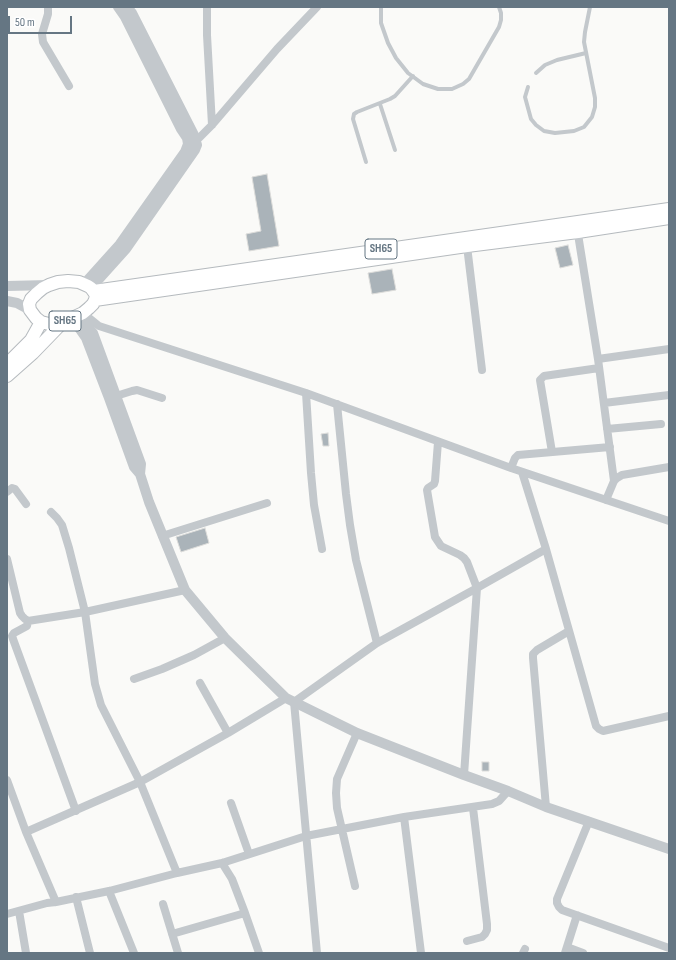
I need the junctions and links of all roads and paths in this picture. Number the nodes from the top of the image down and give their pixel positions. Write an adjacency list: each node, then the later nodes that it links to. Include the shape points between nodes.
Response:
1 (48, 7): 12 (street, via 42,34 43,42)
2 (118, 7): 16 (street, via 181,129)
3 (127, 7): 16 (street, via 191,128)
4 (207, 7): 15 (street)
5 (317, 7): 15 (street)
6 (381, 7): 11 (lane, via 381,22 388,43 396,58)
7 (499, 7): 11 (lane, via 499,27 469,79 452,89 438,89 423,84)
8 (590, 7): 9 (lane, via 584,42)
9 (586, 53): 10 (lane, via 557,60 545,65); 13 (lane, via 595,107 592,117 584,127 555,133 544,131 531,119 525,97)
10 (536, 73)
11 (413, 76): 14 (lane, via 395,96)
12 (69, 86)
13 (528, 86)
14 (380, 104): 17 (lane); 18 (lane, via 354,114 353,119)
15 (212, 125): 16 (street)
16 (192, 142): 25 (street, via 120,244)
17 (394, 150)
18 (366, 162)
19 (669, 209): 21 (main road, SH65)
20 (669, 218): 21 (main road, SH65)
21 (577, 227): 22 (main road, SH65); 25 (main road, SH65); 31 (street)
22 (467, 246): 25 (main road, SH65); 34 (street)
23 (49, 285): 24 (street); 25 (main road, SH65, via 58,282 79,282); 27 (main road, SH65, via 31,299)
24 (7, 286)
25 (91, 291): 28 (main road, SH65, via 89,308)
26 (7, 301): 27 (street)
27 (30, 310): 29 (main road, SH65)
28 (74, 317): 29 (main road, SH65, via 49,324); 35 (main road, SH65); 36 (street); 38 (street, via 93,333); 50 (street, via 86,338 134,467)
29 (41, 322): 32 (main road, SH65, via 31,340)
30 (669, 349): 31 (street)
31 (598, 358): 33 (street)
32 (7, 364)
33 (599, 368): 40 (street); 46 (street, via 544,376 540,380)
34 (482, 370)
35 (7, 376)
36 (306, 393): 41 (street); 59 (street, via 314,505)
37 (669, 395): 40 (street)
38 (116, 396): 39 (street, via 137,390); 50 (street, via 141,464)
39 (162, 398)
40 (604, 403): 43 (street)
41 (337, 404): 44 (street); 68 (street, via 350,525)
42 (661, 424): 43 (street)
43 (607, 429): 45 (street)
44 (438, 442): 48 (street); 62 (street, via 435,481 427,490 435,537 441,546 464,558)
45 (610, 447): 46 (street); 51 (street)
46 (552, 452): 48 (street, via 518,455)
47 (669, 467): 51 (street, via 622,475)
48 (511, 468): 49 (street)
49 (522, 472): 53 (street); 60 (street)
50 (140, 474): 58 (street)
51 (614, 481): 53 (street)
52 (7, 492): 55 (street, via 15,489)
53 (606, 500): 57 (street)
54 (267, 503): 58 (street)
55 (26, 504)
56 (51, 512): 64 (street, via 62,525)
57 (669, 522)
58 (162, 536): 63 (street)
59 (322, 549)
60 (546, 549): 62 (street); 66 (street)
61 (7, 558): 65 (street, via 20,613)
62 (478, 588): 68 (street); 75 (street)
63 (185, 590): 64 (street); 67 (street)
64 (85, 612): 65 (street); 77 (street, via 95,684 101,705)
65 (28, 621): 83 (street, via 27,626 12,636)
66 (569, 632): 72 (street, via 599,729 603,731); 81 (street, via 533,654)
67 (225, 638): 69 (street, via 194,655); 71 (street)
68 (377, 643): 71 (street)
69 (134, 678)
70 (200, 683): 73 (street)
71 (290, 700): 73 (street); 74 (street); 88 (street)
72 (669, 716)
73 (228, 733): 77 (street)
74 (357, 733): 75 (street); 86 (street, via 337,779 337,808)
75 (464, 775): 78 (street)
76 (7, 780): 79 (street)
77 (140, 782): 83 (street); 92 (street)
78 (508, 791): 81 (street); 82 (street, via 499,801)
79 (10, 799): 87 (street)
80 (231, 803): 90 (street)
81 (546, 807): 85 (street)
82 (473, 808): 84 (street); 103 (street, via 487,930 482,937)
83 (76, 811): 87 (street)
84 (404, 817): 86 (street); 112 (street)
85 (589, 821): 89 (street); 101 (street, via 557,903 562,910)
86 (342, 829): 88 (street); 93 (street)
87 (26, 832): 96 (street)
88 (306, 836): 90 (street); 111 (street)
89 (669, 849)
90 (249, 854): 91 (street)
91 (222, 863): 92 (street); 99 (street, via 232,879)
92 (177, 873): 94 (street)
93 (355, 886)
94 (109, 891): 95 (street); 108 (street)
95 (76, 897): 96 (street); 107 (street)
96 (56, 902): 98 (street, via 47,902)
97 (162, 904): 102 (street)
98 (18, 911): 100 (street); 106 (street)
99 (245, 913): 102 (street); 110 (street)
100 (7, 914)
101 (577, 915): 104 (street); 105 (street)
102 (172, 934): 109 (street)
103 (467, 941)
104 (669, 948)
105 (566, 950): 113 (street)
106 (26, 953)
107 (90, 953)
108 (134, 953)
109 (178, 953)
110 (259, 953)
111 (317, 953)
112 (421, 953)
113 (583, 953)

